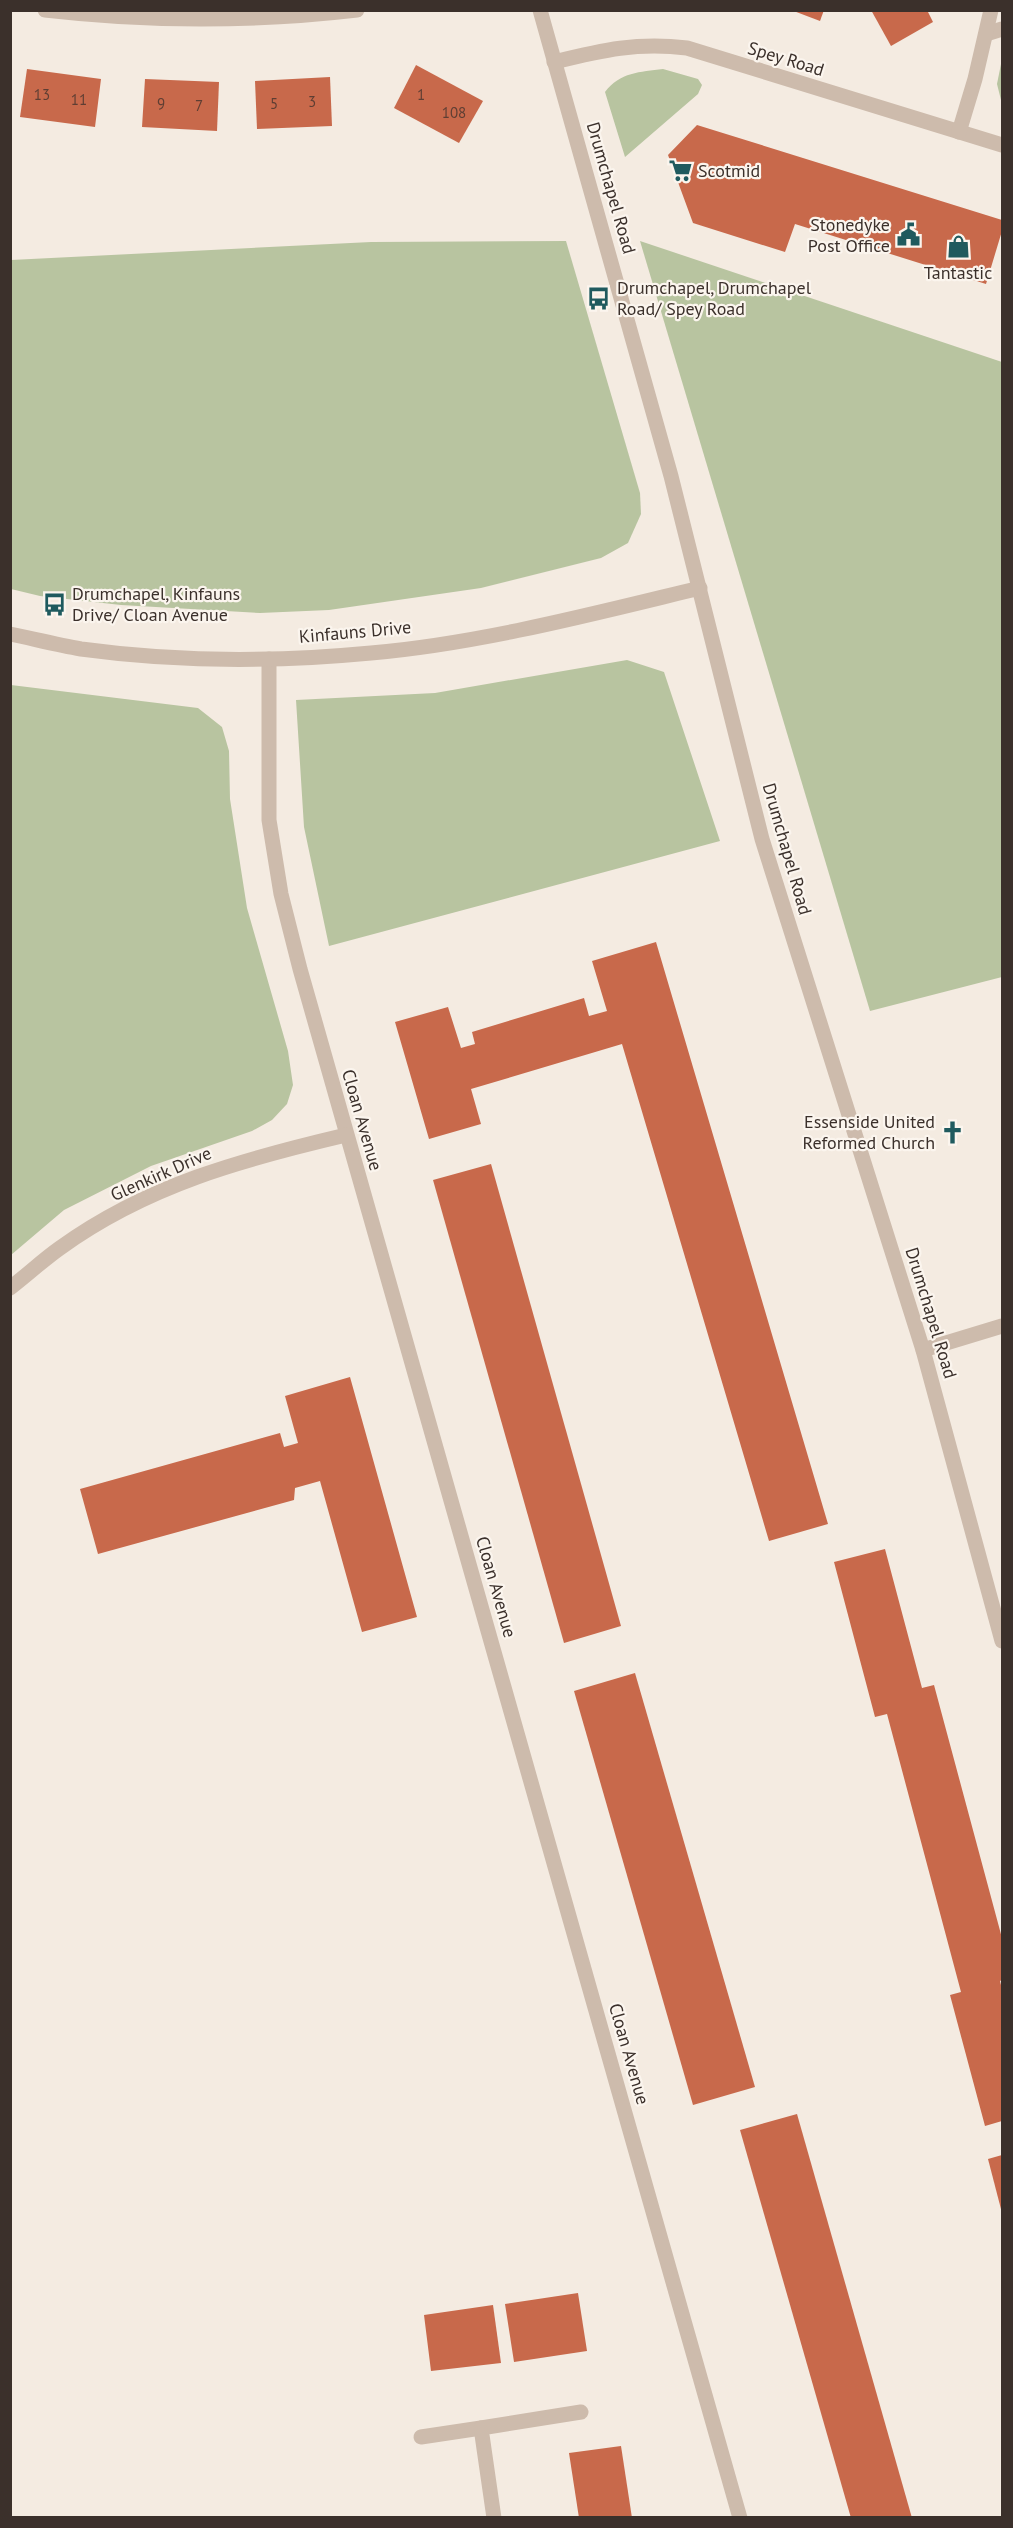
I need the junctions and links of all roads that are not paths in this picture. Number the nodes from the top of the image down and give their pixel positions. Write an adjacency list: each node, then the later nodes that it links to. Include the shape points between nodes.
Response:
1 (45, 10): 2 (street, via 149,19 311,16)
2 (357, 10)
3 (540, 10): 7 (street, Drumchapel Road)
4 (991, 10): 6 (street)
5 (1002, 30): 6 (street)
6 (987, 34): 8 (street)
7 (554, 62): 8 (street, Spey Road, via 622,47 653,44 687,48); 10 (street, Drumchapel Road)
8 (959, 132): 9 (street, Spey Road)
9 (1002, 145)
10 (700, 588): 12 (street, Kinfauns Drive, via 600,613 448,642 371,653); 16 (street, Drumchapel Road, via 762,839)
11 (10, 634): 12 (street, Kinfauns Drive, via 81,649 170,657)
12 (269, 658): 13 (street, Cloan Avenue, via 270,830 281,894)
13 (346, 1135): 14 (street, Glenkirk Drive, via 251,1157 182,1181 60,1247); 22 (street, Cloan Avenue)
14 (10, 1288)
15 (1002, 1326): 16 (street)
16 (923, 1350): 17 (street, Drumchapel Road)
17 (1002, 1641)
18 (581, 2412): 19 (street)
19 (481, 2428): 20 (street); 21 (street)
20 (421, 2437)
21 (494, 2517)
22 (740, 2517)

